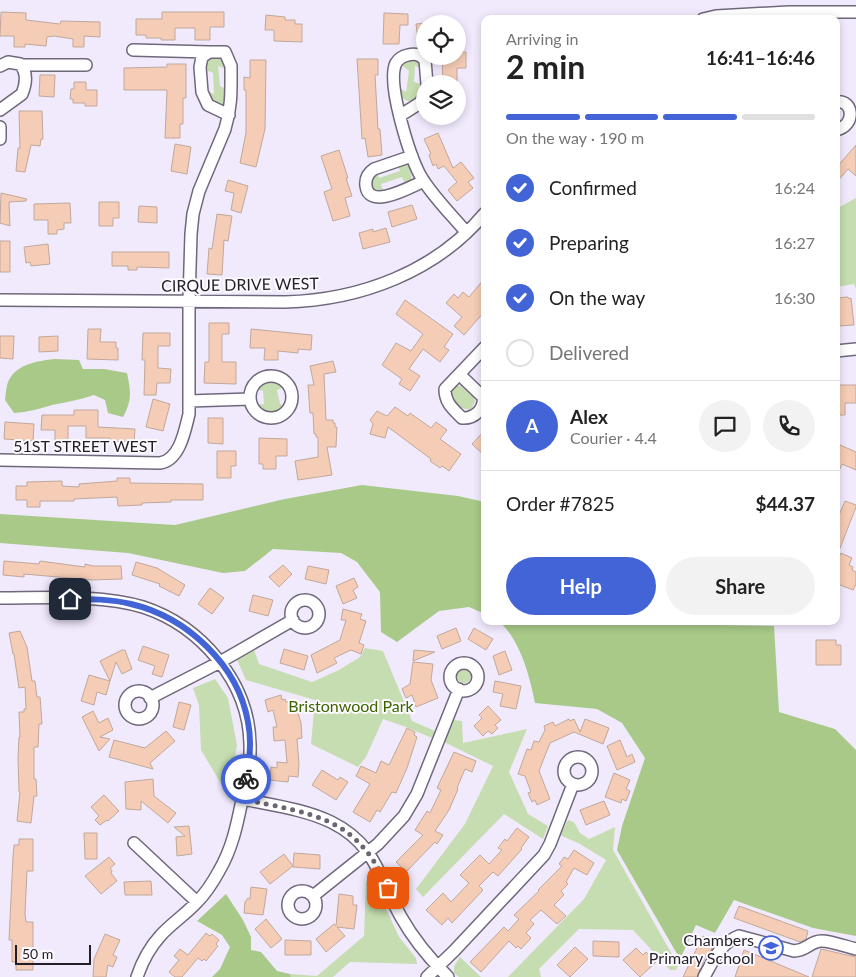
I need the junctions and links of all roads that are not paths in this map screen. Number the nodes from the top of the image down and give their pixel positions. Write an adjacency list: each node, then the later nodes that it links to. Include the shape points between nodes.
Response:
1 (789, 6): 2 (street); 3 (street)
2 (856, 12)
3 (743, 15)
4 (133, 50): 5 (street)
5 (209, 52): 14 (street, via 202,58 200,67 202,92 208,105); 14 (street, via 225,52 230,60 232,106)
6 (21, 65): 7 (street); 8 (street, via 8,62); 12 (street, via 26,79 22,94)
7 (86, 65)
8 (0, 66)
9 (426, 75): 13 (street, via 425,60 420,55 413,53 401,57 396,64 395,93)
10 (840, 101): 16 (street, via 847,104 852,114 850,123)
11 (416, 106): 13 (street)
12 (0, 110)
13 (401, 115): 18 (street)
14 (229, 116): 23 (street, via 198,192 193,214)
15 (0, 127): 17 (street)
16 (840, 129)
17 (0, 139)
18 (412, 156): 19 (street); 19 (street, via 368,173 366,189 372,196 380,197)
19 (424, 181): 21 (street)
20 (481, 217): 21 (street, CIRQUE DRIVE WEST)
21 (466, 232): 23 (street, CIRQUE DRIVE WEST, via 434,258 408,272 344,296 286,302)
22 (0, 300): 23 (street, CIRQUE DRIVE WEST)
23 (189, 301): 29 (street)
24 (856, 349): 26 (street)
25 (481, 351): 27 (street)
26 (840, 351)
27 (460, 375)
28 (250, 399): 29 (street)
29 (190, 401): 30 (street, 51ST STREET WEST, via 186,426 176,453 163,462)
30 (0, 460)
31 (0, 598): 33 (street, via 105,600 144,608 191,633)
32 (293, 620): 33 (street)
33 (220, 662): 35 (street); 37 (street, via 238,690 248,722 250,755)
34 (459, 689): 39 (street, via 417,794 387,835)
35 (150, 698)
36 (573, 784): 43 (street, via 544,855)
37 (242, 799): 39 (street, via 329,821 346,831); 41 (street, via 235,834 225,860)
38 (134, 843): 41 (street)
39 (368, 852): 40 (street); 43 (street, via 409,929)
40 (312, 896)
41 (197, 902): 44 (street, via 160,936 148,952)
42 (856, 949): 47 (street, via 823,941 803,951 794,951 739,936 718,952)
43 (438, 967): 45 (street); 46 (street)
44 (137, 977)
45 (427, 977)
46 (448, 977)
47 (704, 977)

